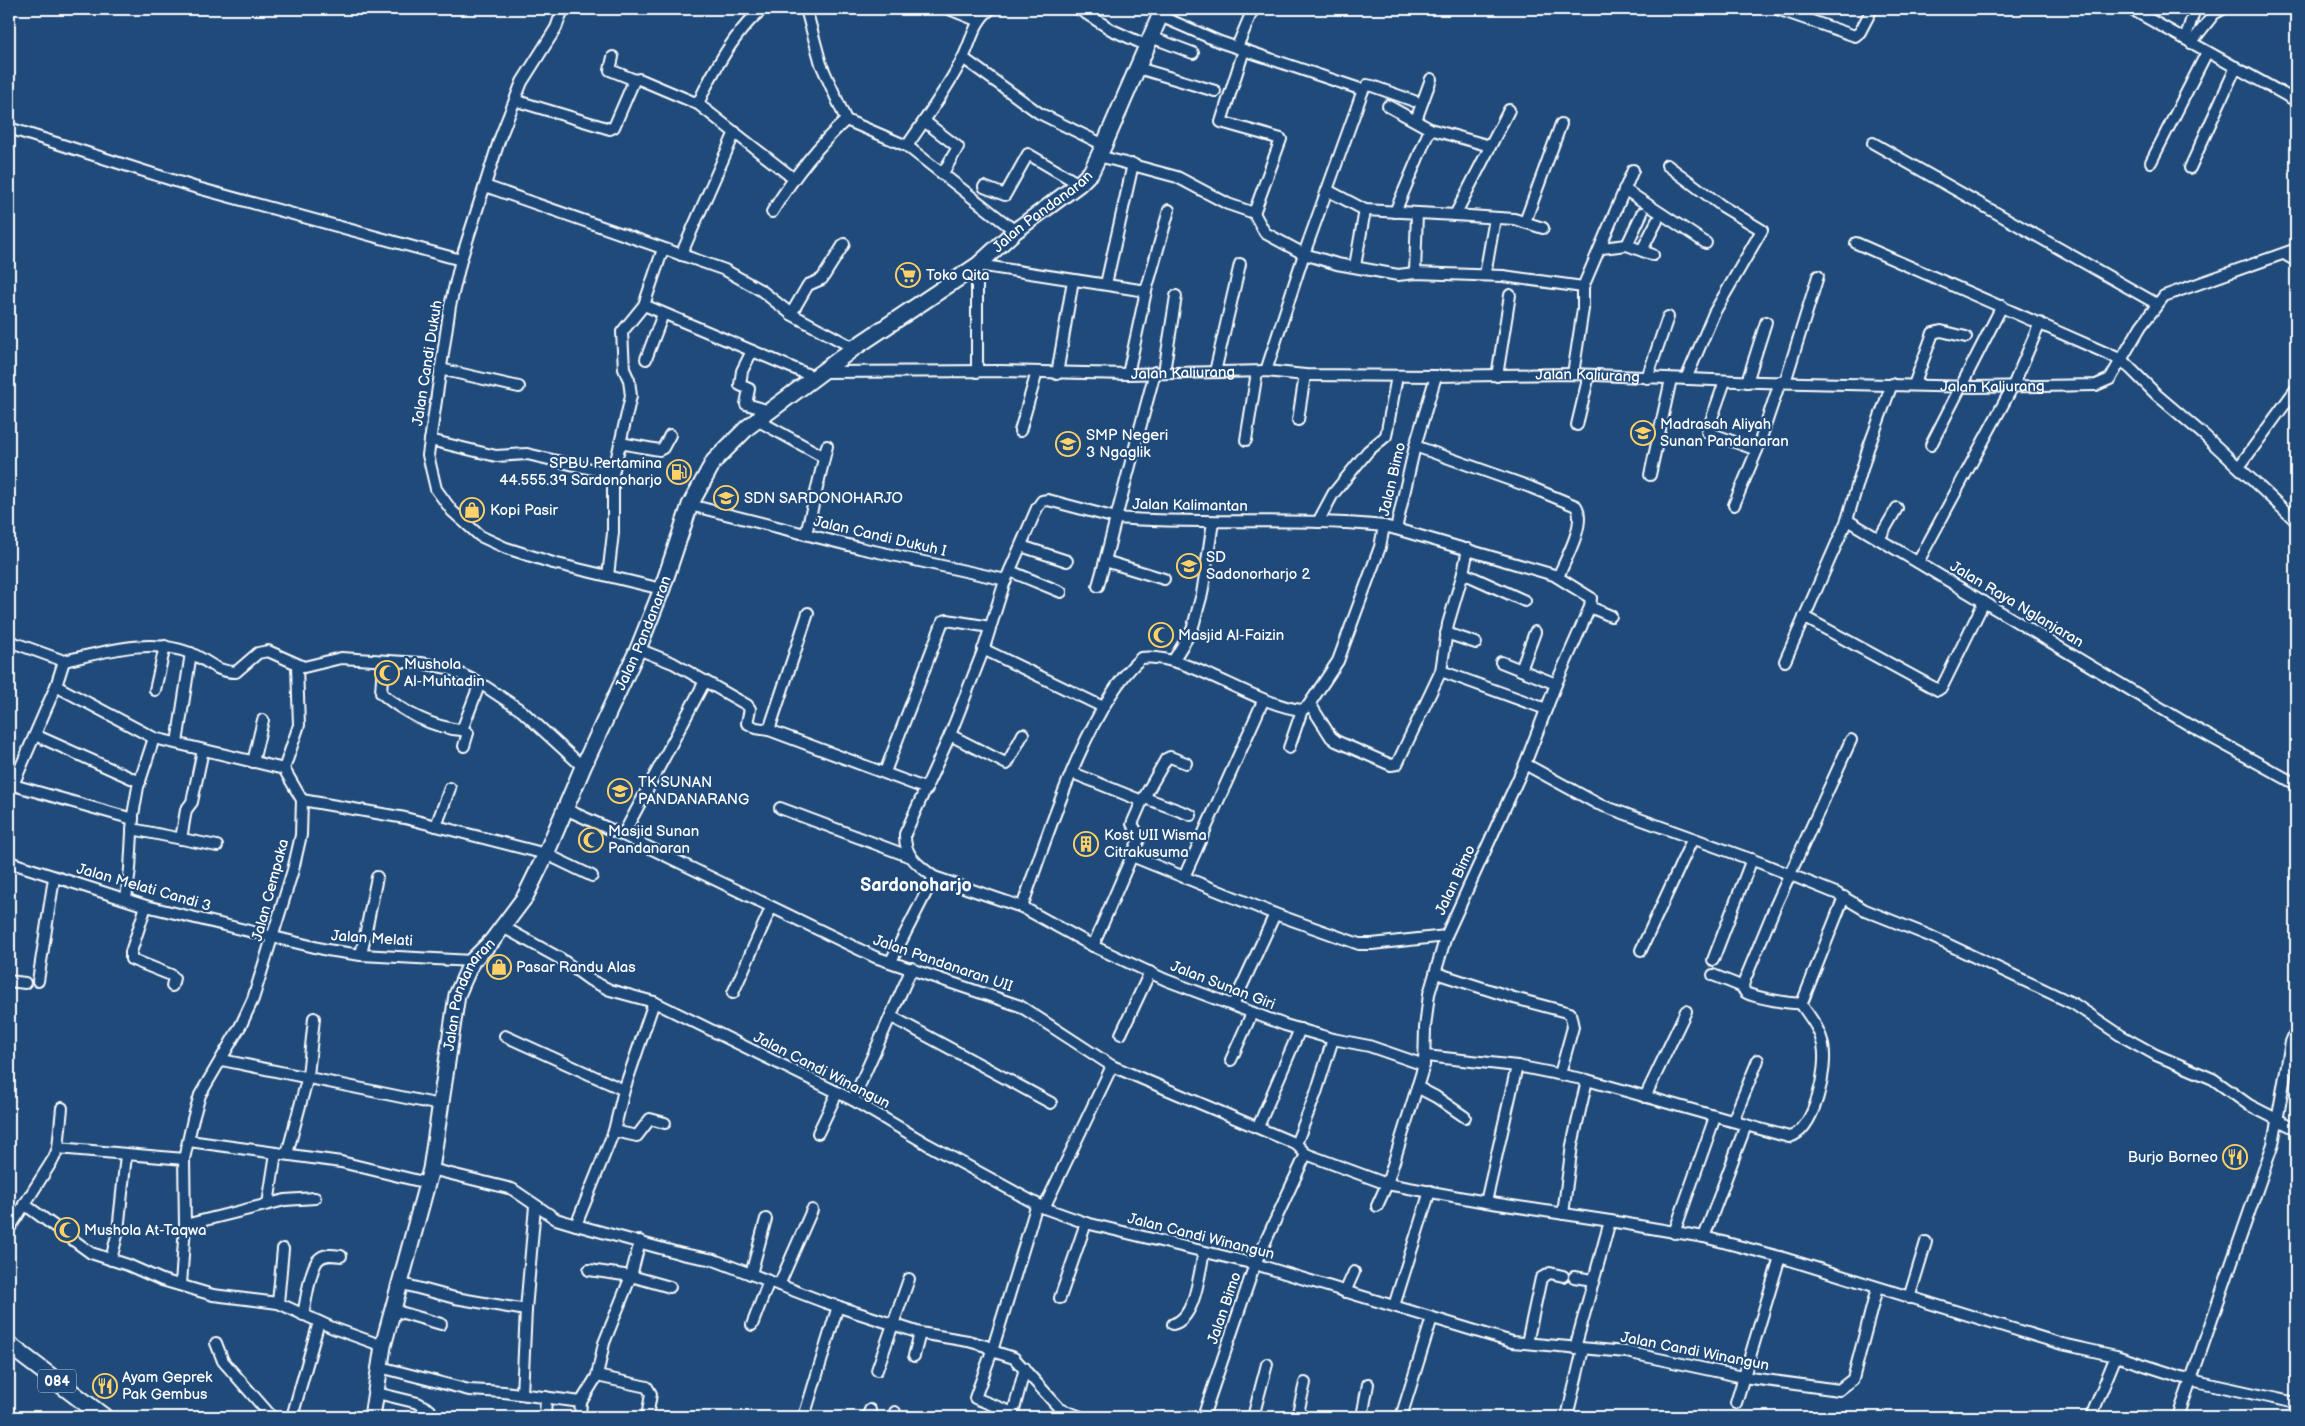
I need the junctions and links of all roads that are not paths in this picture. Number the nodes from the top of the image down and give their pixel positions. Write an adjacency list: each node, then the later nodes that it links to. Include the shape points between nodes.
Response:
1 (563, 9): 29 (street, Jalan Candi Dukuh, via 556,28 522,82)
2 (763, 9): 32 (street, via 732,44)
3 (949, 9): 15 (street)
4 (991, 9): 15 (street)
5 (1079, 9): 16 (street, via 1112,30)
6 (1253, 9): 18 (street)
7 (1777, 9): 13 (street)
8 (1872, 9): 13 (street, via 1860,32 1854,36)
9 (2131, 9): 17 (street)
10 (2196, 9): 17 (street)
11 (2223, 9): 17 (street)
12 (807, 10): 35 (street, via 821,64)
13 (1790, 11)
14 (1162, 13): 16 (main road, Jalan Pandanaran); 18 (street, via 1220,42)
15 (979, 21): 22 (street)
16 (1150, 41): 20 (street); 24 (main road, Jalan Pandanaran)
17 (2188, 41): 19 (street)
18 (1240, 48): 27 (street); 64 (street, via 1221,122 1281,138)
19 (2207, 52): 23 (street); 46 (street)
20 (1193, 53)
21 (613, 57): 26 (street, via 610,70)
22 (963, 58): 37 (street); 45 (street, via 1039,113)
23 (2236, 67): 31 (street); 49 (street)
24 (1138, 68): 28 (street); 45 (main road, Jalan Pandanaran)
25 (1431, 79): 36 (street)
26 (635, 80): 29 (street, via 614,127 610,129); 32 (street)
27 (1363, 90): 30 (street, via 1372,86); 57 (street)
28 (1215, 91)
29 (517, 101): 54 (street, Jalan Candi Dukuh, via 500,138)
30 (1414, 101)
31 (2296, 101)
32 (698, 104): 41 (street)
33 (1388, 106): 36 (street)
34 (1509, 110): 44 (street)
35 (846, 120): 43 (street); 52 (street, via 826,138)
36 (1416, 120): 40 (street)
37 (924, 121): 43 (street); 51 (street, via 958,147)
38 (1561, 124): 68 (street)
39 (9, 128): 83 (street, via 194,187)
40 (1430, 128): 44 (street); 61 (street)
41 (735, 132): 52 (street); 81 (street)
42 (1873, 143): 97 (street)
43 (907, 146): 51 (street)
44 (1490, 146): 65 (street)
45 (1102, 150): 47 (street); 53 (main road, Jalan Pandanaran, via 1091,172)
46 (2151, 162)
47 (1133, 164): 64 (street, via 1177,177); 92 (street)
48 (1667, 165): 127 (street, via 1722,206 1762,230 1714,313)
49 (2190, 168)
50 (1633, 170): 56 (street)
51 (943, 173): 70 (street)
52 (793, 178): 60 (street)
53 (1078, 184): 55 (street, via 1028,154 1006,194); 70 (main road, Jalan Pandanaran)
54 (485, 186): 76 (street); 83 (street, Jalan Candi Dukuh)
55 (984, 187)
56 (1624, 189): 71 (street); 75 (street)
57 (1327, 190): 59 (street); 79 (street)
58 (1169, 210): 94 (street)
59 (1365, 210): 61 (street); 86 (street)
60 (772, 212)
61 (1394, 212): 62 (street)
62 (1417, 213): 65 (street); 88 (street)
63 (1642, 213): 74 (street)
64 (1254, 214): 79 (street, via 1265,233)
65 (1455, 215): 66 (street)
66 (1495, 218): 68 (street); 89 (street)
67 (1657, 221): 78 (street)
68 (1524, 222): 69 (street)
69 (1543, 228)
70 (1015, 231): 87 (main road, Jalan Pandanaran)
71 (1706, 243)
72 (1856, 243): 99 (street)
73 (844, 244): 101 (street, via 822,279 808,285)
74 (1627, 245): 75 (street); 78 (street)
75 (1602, 248): 93 (street)
76 (663, 249): 81 (street); 98 (street)
77 (2296, 249): 80 (street, Jalan Kaliurang)
78 (1642, 250): 82 (street)
79 (1304, 254): 86 (street); 111 (street)
80 (2284, 254): 84 (street); 97 (street, Jalan Kaliurang, via 2172,292)
81 (681, 255): 101 (street, via 725,270 762,291)
82 (1653, 255)
83 (461, 260): 110 (street, Jalan Candi Dukuh)
84 (2296, 260)
85 (1240, 264): 115 (street)
86 (1355, 266): 88 (street, via 1398,275)
87 (978, 270): 91 (street); 106 (main road, Jalan Pandanaran); 112 (street)
88 (1415, 273): 89 (street)
89 (1485, 275): 93 (street)
90 (1818, 276): 130 (street)
91 (1074, 280): 92 (street); 116 (street)
92 (1106, 284): 94 (street)
93 (1584, 288): 119 (street)
94 (1146, 291): 117 (street)
95 (1510, 295): 124 (street)
96 (1176, 296): 114 (street, Jalan Kalimantan)
97 (2157, 304): 109 (street, Jalan Kaliurang)
98 (644, 305): 100 (street); 145 (street, via 622,332 624,369 631,396)
99 (2002, 306): 104 (street); 135 (street)
100 (663, 314): 107 (street); 108 (street)
101 (791, 314): 106 (street)
102 (1668, 317): 125 (street)
103 (1766, 322): 129 (street)
104 (2040, 322): 109 (street); 133 (street)
105 (1966, 337): 132 (street, via 1941,331 1932,333)
106 (854, 348): 120 (main road, Jalan Pandanaran)
107 (752, 351): 120 (street); 137 (street, via 740,385 749,389 746,404)
108 (646, 359)
109 (2122, 360): 133 (street, Jalan Kaliurang, via 2110,379 2096,384); 151 (street)
110 (440, 369): 134 (street); 143 (street, Jalan Candi Dukuh)
111 (1261, 371): 115 (street, Jalan Kaliurang); 118 (street, Jalan Kaliurang); 144 (street)
112 (977, 372): 113 (street, Jalan Kaliurang); 120 (street, Jalan Kaliurang)
113 (1037, 372): 116 (street, Jalan Kaliurang); 141 (street)
114 (1159, 372): 115 (street, Jalan Kaliurang); 117 (street, Jalan Kaliurang); 157 (street, Jalan Kalimantan)
115 (1215, 372)
116 (1057, 374): 117 (street, Jalan Kaliurang)
117 (1128, 374)
118 (1305, 374): 122 (street, Jalan Kaliurang); 139 (street)
119 (1573, 374): 121 (street, Jalan Kaliurang); 124 (street, Jalan Kaliurang)
120 (819, 375): 137 (main road, Jalan Pandanaran)
121 (1589, 375): 125 (street, Jalan Kaliurang); 140 (street)
122 (1397, 376): 123 (street, Jalan Kaliurang); 161 (street, via 1386,436 1368,451 1333,494)
123 (1436, 376): 124 (street, Jalan Kaliurang); 148 (street, Jalan Bimo)
124 (1497, 376)
125 (1647, 378): 126 (street, Jalan Kaliurang)
126 (1671, 379): 127 (street, Jalan Kaliurang); 153 (street)
127 (1686, 379): 128 (street, Jalan Kaliurang)
128 (1725, 381): 129 (street, Jalan Kaliurang); 149 (street, via 1707,432)
129 (1747, 382): 130 (street, Jalan Kaliurang)
130 (1782, 382): 131 (street, Jalan Kaliurang); 149 (street)
131 (1892, 384): 132 (street, Jalan Kaliurang); 158 (street)
132 (1914, 385): 135 (street, Jalan Kaliurang)
133 (2013, 386): 135 (street, Jalan Kaliurang); 170 (street)
134 (519, 387)
135 (1962, 387): 146 (street)
136 (2296, 389): 151 (street)
137 (770, 411): 138 (main road, Jalan Pandanaran)
138 (757, 420): 150 (street); 155 (main road, Jalan Pandanaran, via 714,460)
139 (1298, 420)
140 (1577, 425)
141 (1020, 431)
142 (670, 435): 145 (street, via 659,450)
143 (430, 440): 152 (street, via 502,457 527,454); 173 (street, Jalan Candi Dukuh, via 428,454 436,489 452,511 480,536 552,563)
144 (1246, 440)
145 (620, 443): 152 (street)
146 (1931, 444)
147 (826, 446): 150 (street)
148 (1415, 446): 163 (street, Jalan Bimo); 174 (street, via 1576,506 1580,518 1578,528)
149 (1758, 450): 154 (street)
150 (824, 457): 164 (street)
151 (2239, 467): 159 (street)
152 (613, 474): 173 (street, via 613,533)
153 (1650, 475)
154 (1734, 504)
155 (690, 505): 164 (street, Jalan Candi Dukuh I); 177 (main road, Jalan Pandanaran)
156 (1896, 508): 165 (street)
157 (1116, 518): 160 (street, Jalan Kalimantan); 166 (street, via 1048,500 1038,508); 169 (street)
158 (1847, 520): 165 (street, Jalan Raya Nglanjaran); 184 (street)
159 (2296, 521)
160 (1213, 522): 161 (street, Jalan Kalimantan); 196 (street, via 1202,594 1192,630)
161 (1318, 522): 162 (street, Jalan Kalimantan)
162 (1384, 526): 163 (street, Jalan Kalimantan); 209 (street, via 1380,548 1338,661)
163 (1396, 529): 167 (street, Jalan Bimo)
164 (806, 534): 172 (street, Jalan Candi Dukuh I)
165 (1879, 539): 170 (street, Jalan Raya Nglanjaran)
166 (1021, 546): 168 (street); 172 (street)
167 (1468, 549): 171 (street); 174 (street, Jalan Bimo)
168 (1067, 561)
169 (1105, 561): 175 (street); 176 (street)
170 (1918, 562): 180 (street, Jalan Raya Nglanjaran)
171 (1464, 574): 179 (street); 187 (street)
172 (1008, 575): 178 (street, Jalan Candi Dukuh I); 185 (street)
173 (608, 576): 177 (street, Jalan Candi Dukuh)
174 (1558, 577): 181 (street, Jalan Bimo, via 1590,598)
175 (1164, 579)
176 (1098, 586)
177 (662, 589): 191 (main road, Jalan Pandanaran)
178 (1061, 592)
179 (1525, 601)
180 (1984, 602): 184 (street, via 1938,690); 231 (street, Jalan Raya Nglanjaran, via 2189,725)
181 (1590, 607): 183 (street); 204 (street, Jalan Bimo)
182 (808, 613): 213 (street)
183 (1611, 616)
184 (1804, 617): 198 (street)
185 (990, 627): 192 (street); 228 (street, via 943,621)
186 (1535, 632): 200 (street)
187 (1446, 634): 189 (street); 201 (street)
188 (9, 641): 194 (street)
189 (1476, 643)
190 (165, 646): 193 (street); 194 (street, via 125,647); 206 (street)
191 (638, 649): 202 (street); 226 (main road, Jalan Pandanaran)
192 (983, 649): 208 (street); 216 (street)
193 (191, 653): 199 (street, via 223,672 236,672 258,653 268,652); 219 (street)
194 (64, 661): 205 (street)
195 (383, 662): 199 (street, via 341,658); 203 (street, via 448,668); 212 (street, via 381,693 394,705 433,723)
196 (1173, 662): 207 (street); 208 (street, via 1141,658)
197 (1501, 662): 200 (street)
198 (1785, 662)
199 (297, 666): 227 (street, via 299,724)
200 (1521, 670): 204 (street)
201 (1441, 671): 209 (street, via 1395,765 1336,741); 210 (street)
202 (705, 681): 213 (street, via 747,705 750,709 748,723); 242 (street)
203 (480, 683): 212 (street); 226 (street, via 522,711)
204 (1556, 684): 210 (street, Jalan Bimo)
205 (56, 686): 215 (street); 217 (street)
206 (155, 690)
207 (1263, 701): 209 (street); 255 (street)
208 (1103, 707): 229 (street)
209 (1306, 707): 221 (street)
210 (1546, 709): 225 (street, Jalan Bimo)
211 (263, 720): 223 (street)
212 (462, 730): 220 (street, via 468,733)
213 (770, 730): 228 (street)
214 (1024, 734): 216 (street, via 1008,764)
215 (35, 735): 230 (street); 232 (street)
216 (950, 735): 234 (street)
217 (154, 738): 219 (street); 230 (street)
218 (1851, 740): 251 (street)
219 (177, 743): 222 (street)
220 (464, 746)
221 (1290, 748)
222 (203, 750): 223 (street); 243 (street)
223 (253, 762): 227 (street)
224 (1186, 763): 236 (street, via 1166,758)
225 (1525, 764): 244 (street, via 1598,804); 264 (street, Jalan Bimo)
226 (583, 767): 238 (main road, Jalan Pandanaran)
227 (284, 769): 235 (street)
228 (885, 772): 234 (street)
229 (1073, 773): 236 (street); 260 (street)
230 (140, 782): 240 (street)
231 (2296, 784)
232 (11, 787): 240 (street)
233 (450, 788): 241 (street)
234 (927, 789): 247 (street, via 905,834)
235 (302, 800): 241 (street); 265 (street, Jalan Cempaka, via 293,870)
236 (1144, 800): 239 (street); 248 (street, via 1132,820 1140,837)
237 (780, 808): 247 (street)
238 (564, 809): 242 (street, Jalan Pandanaran UII); 246 (main road, Jalan Pandanaran)
239 (1191, 815)
240 (132, 824): 243 (street); 258 (street)
241 (436, 826): 246 (street)
242 (623, 835): 261 (street, Jalan Pandanaran UII)
243 (181, 839): 245 (street)
244 (1692, 840): 249 (street); 267 (street)
245 (217, 846)
246 (546, 854): 253 (street); 263 (main road, Jalan Pandanaran, via 525,897)
247 (908, 856): 254 (street)
248 (1132, 856): 255 (street); 266 (street)
249 (1752, 860): 251 (street); 269 (street)
250 (9, 862): 256 (street, Jalan Melati Candi 3)
251 (1791, 874): 257 (street); 280 (street)
252 (377, 876): 268 (street)
253 (592, 876)
254 (934, 877): 260 (street, Jalan Sunan Giri); 271 (street)
255 (1184, 877): 262 (street)
256 (54, 878): 258 (street, Jalan Melati Candi 3); 277 (street)
257 (1844, 897): 283 (street); 314 (street, via 1865,910 1930,936 2074,1004 2120,1035 2212,1080)
258 (126, 898): 259 (street, Jalan Melati Candi 3)
259 (146, 906): 265 (street, Jalan Melati Candi 3); 279 (street, via 131,959 173,976)
260 (1022, 906): 266 (street, Jalan Sunan Giri)
261 (770, 908): 271 (street, Jalan Pandanaran UII, via 875,957); 281 (street)
262 (1275, 914): 264 (street, via 1365,945); 284 (street)
263 (503, 927): 270 (main road, Jalan Pandanaran); 282 (street, Jalan Candi Winangun, via 610,990)
264 (1446, 936): 274 (street, Jalan Bimo)
265 (272, 938): 268 (street, Jalan Melati); 295 (street, Jalan Cempaka, via 253,1000)
266 (1093, 946): 273 (street, Jalan Sunan Giri)
267 (1641, 950)
268 (361, 955): 270 (street, Jalan Melati)
269 (1713, 960)
270 (472, 961): 310 (main road, Jalan Pandanaran, via 457,995)
271 (892, 961): 272 (street, Jalan Pandanaran UII)
272 (912, 968): 287 (street); 299 (street, Jalan Pandanaran UII, via 1020,1006)
273 (1150, 972): 284 (street, Jalan Sunan Giri); 291 (street)
274 (1436, 973): 298 (street, Jalan Bimo, via 1429,994); 301 (street, via 1570,1013 1573,1028)
275 (1713, 975): 280 (street)
276 (9, 981): 278 (street)
277 (38, 981)
278 (25, 984)
279 (172, 986)
280 (1743, 987): 283 (street, via 1748,995)
281 (733, 993)
282 (654, 1002): 305 (street); 306 (street, Jalan Candi Winangun)
283 (1801, 1004): 317 (street, Jalan Sunan Giri, via 1819,1029 1825,1057 1821,1087 1812,1112 1802,1131 1789,1138)
284 (1233, 1005): 286 (street, Jalan Sunan Giri)
285 (1686, 1011): 307 (street)
286 (1252, 1013): 289 (street, Jalan Sunan Giri); 296 (street)
287 (892, 1017): 308 (street); 309 (street)
288 (314, 1018): 302 (street)
289 (1300, 1029): 293 (street, Jalan Sunan Giri); 318 (street)
290 (2296, 1030): 294 (street)
291 (1121, 1034)
292 (506, 1036): 305 (street)
293 (1333, 1039): 298 (street, Jalan Sunan Giri); 323 (street)
294 (2293, 1043): 314 (street)
295 (222, 1060): 302 (street); 322 (street, Jalan Cempaka, via 200,1096)
296 (1231, 1060)
297 (1758, 1060): 315 (street)
298 (1425, 1061): 300 (street, Jalan Sunan Giri); 304 (street, Jalan Bimo)
299 (1112, 1066): 318 (street, Jalan Pandanaran UII); 338 (street)
300 (1517, 1066): 301 (street, Jalan Sunan Giri); 334 (street)
301 (1560, 1074): 303 (street, Jalan Sunan Giri)
302 (308, 1076): 310 (street); 326 (street)
303 (1587, 1080): 307 (street, Jalan Sunan Giri); 341 (street, via 1572,1144)
304 (1417, 1087): 312 (street); 331 (street, Jalan Bimo)
305 (624, 1090): 320 (street)
306 (837, 1093): 308 (street, Jalan Candi Winangun); 321 (street)
307 (1645, 1097): 313 (street, Jalan Sunan Giri)
308 (853, 1100): 338 (street, Jalan Candi Winangun)
309 (1051, 1103)
310 (440, 1104): 330 (main road, Jalan Pandanaran)
311 (62, 1108): 324 (street)
312 (1465, 1117)
313 (1715, 1117): 315 (street, Jalan Sunan Giri); 348 (street)
314 (2278, 1120): 319 (street); 401 (street, via 2273,1144)
315 (1733, 1122): 317 (street, Jalan Sunan Giri)
316 (665, 1123): 320 (street, via 650,1119 637,1136)
317 (1746, 1125): 349 (street)
318 (1258, 1127): 323 (street, Jalan Pandanaran UII)
319 (2296, 1129)
320 (614, 1130): 346 (street)
321 (818, 1133)
322 (189, 1141): 325 (street); 329 (street, Jalan Cempaka)
323 (1296, 1144): 327 (street, Jalan Pandanaran UII)
324 (58, 1148): 328 (street); 335 (street)
325 (276, 1153): 326 (street); 336 (street)
326 (287, 1154): 330 (street)
327 (1306, 1154): 331 (street); 357 (street, Jalan Bimo)
328 (126, 1155): 329 (street); 356 (street, via 118,1231)
329 (184, 1159): 345 (street, Jalan Cempaka)
330 (429, 1176): 337 (street, via 512,1189); 366 (main road, Jalan Pandanaran)
331 (1387, 1184): 332 (street); 339 (street, Jalan Bimo)
332 (1430, 1191): 334 (street); 376 (street)
333 (315, 1198): 336 (street)
334 (1486, 1202): 341 (street)
335 (24, 1204): 347 (street); 356 (street, via 91,1252)
336 (268, 1204): 345 (street)
337 (535, 1206): 346 (street, via 556,1219); 378 (street)
338 (1041, 1206): 344 (street, Jalan Candi Winangun); 392 (street)
339 (1378, 1206)
340 (812, 1210): 367 (street)
341 (1563, 1214): 343 (street)
342 (766, 1219): 360 (street)
343 (1610, 1221): 348 (street); 365 (street)
344 (1086, 1223): 353 (street, Jalan Candi Winangun); 372 (street)
345 (185, 1225): 368 (street, Jalan Cempaka)
346 (576, 1225): 350 (street)
347 (9, 1228)
348 (1674, 1233): 349 (street)
349 (1704, 1237): 355 (street)
350 (640, 1242): 360 (street, via 714,1260); 361 (street)
351 (1926, 1242): 373 (street)
352 (282, 1249): 374 (street)
353 (1204, 1252): 357 (street, Jalan Candi Winangun); 384 (street, via 1191,1309 1184,1319)
354 (342, 1256): 379 (street, via 328,1254 319,1258)
355 (1780, 1257): 370 (street); 400 (street)
356 (111, 1260): 368 (street)
357 (1255, 1264): 371 (street, Jalan Candi Winangun); 420 (street, Jalan Bimo)
358 (588, 1270): 361 (street)
359 (1354, 1272): 371 (street)
360 (751, 1274): 367 (street)
361 (632, 1276): 369 (street); 399 (street, via 604,1343)
362 (1563, 1276): 388 (street, via 1550,1274 1541,1278)
363 (1574, 1277): 365 (street)
364 (909, 1279): 383 (street)
365 (1593, 1280): 391 (street)
366 (399, 1283): 377 (main road, Jalan Pandanaran); 378 (street, via 455,1298)
367 (774, 1283): 375 (street); 385 (street)
368 (181, 1285): 374 (street, via 214,1294)
369 (670, 1287)
370 (1877, 1288): 373 (street); 400 (street, Jalan Candi Winangun, via 1853,1379 1847,1385 1839,1390)
371 (1345, 1292): 376 (street, Jalan Candi Winangun)
372 (1060, 1298)
373 (1909, 1298): 394 (street, via 2062,1344)
374 (278, 1303): 379 (street)
375 (838, 1306): 383 (street); 418 (street)
376 (1394, 1306): 380 (street, Jalan Candi Winangun)
377 (392, 1310): 382 (street); 390 (main road, Jalan Pandanaran)
378 (526, 1310): 405 (street)
379 (303, 1315): 381 (street)
380 (1432, 1318): 388 (street, Jalan Candi Winangun); 424 (street)
381 (319, 1322): 390 (street); 413 (street)
382 (441, 1324)
383 (892, 1324): 386 (street); 398 (street)
384 (1173, 1324)
385 (752, 1325)
386 (920, 1333): 392 (street, via 968,1340); 393 (street)
387 (216, 1343): 412 (street, via 223,1361)
388 (1527, 1344): 391 (street, Jalan Candi Winangun)
389 (9, 1345): 411 (main road, 084)
390 (383, 1346): 396 (main road, Jalan Pandanaran)
391 (1579, 1348): 400 (street, Jalan Candi Winangun, via 1626,1352); 425 (street)
392 (992, 1351): 397 (street, via 1014,1358); 397 (street, via 975,1398 1013,1413)
393 (914, 1356)
394 (2116, 1356): 401 (street); 426 (street)
395 (1267, 1364): 421 (street)
396 (380, 1367): 404 (main road, Jalan Pandanaran); 405 (street, via 469,1390)
397 (1025, 1368): 419 (street, via 1060,1409)
398 (877, 1370)
399 (597, 1376): 407 (street); 417 (street, via 647,1387 651,1394)
400 (1743, 1377): 408 (street)
401 (2191, 1380): 409 (street); 427 (street)
402 (1305, 1383): 422 (street)
403 (1368, 1384): 423 (street)
404 (377, 1393): 410 (street, via 418,1403); 414 (main road, Jalan Pandanaran)
405 (522, 1394): 406 (street)
406 (546, 1397): 407 (street); 415 (street)
407 (582, 1402): 416 (street)
408 (1736, 1403)
409 (2296, 1403)
410 (430, 1410)
411 (104, 1417)
412 (272, 1417)
413 (292, 1417)
414 (372, 1417)
415 (545, 1417)
416 (580, 1417)
417 (647, 1417)
418 (804, 1417)
419 (1081, 1417)
420 (1203, 1417)
421 (1253, 1417)
422 (1298, 1417)
423 (1362, 1417)
424 (1401, 1417)
425 (1567, 1417)
426 (2091, 1417)
427 (2178, 1417)

